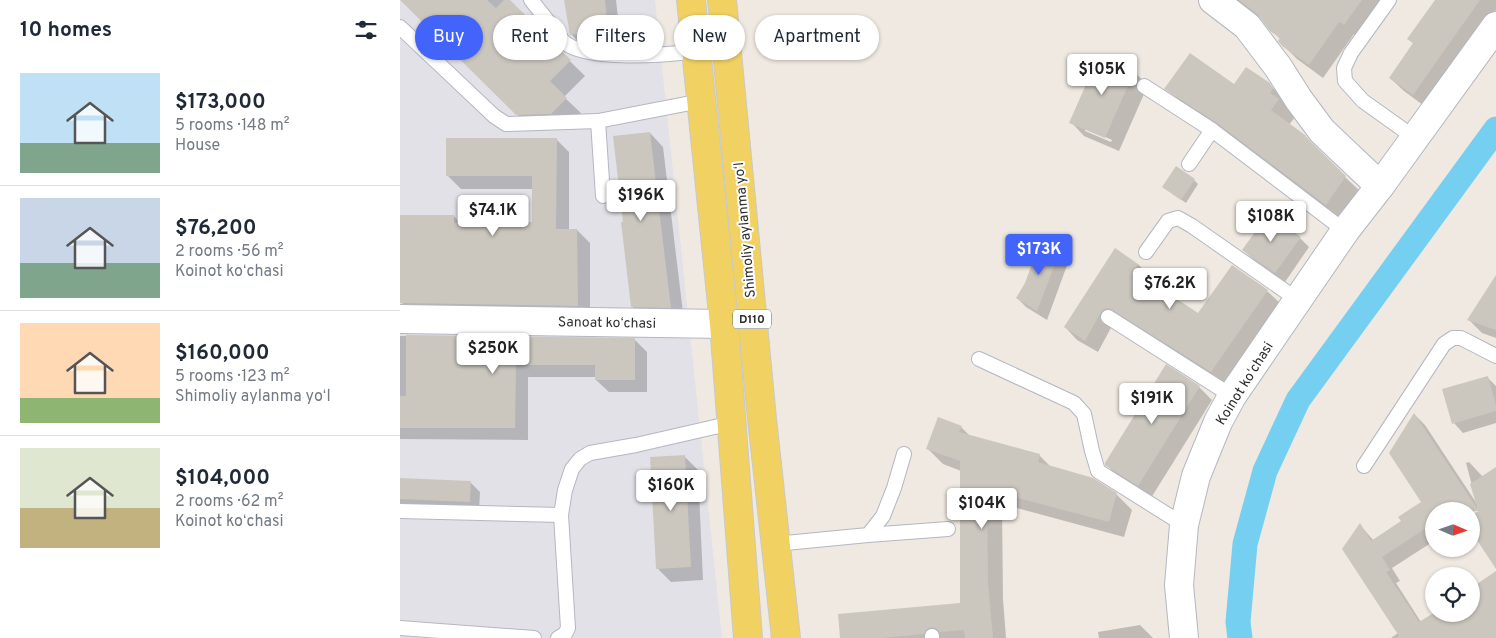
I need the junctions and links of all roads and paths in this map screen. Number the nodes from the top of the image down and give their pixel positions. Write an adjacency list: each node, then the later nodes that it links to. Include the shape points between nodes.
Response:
1 (531, 0): 9 (lane, via 564,42 576,49 643,56)
2 (691, 0): 6 (main road, Shimoliy aylanma yoʻl / D110)
3 (722, 0): 36 (main road, Shimoliy aylanma yoʻl / D110)
4 (1212, 0): 17 (street, via 1247,26 1322,132)
5 (1389, 0): 15 (lane, via 1351,53 1344,68 1345,82 1363,101)
6 (692, 15)
7 (400, 26): 13 (lane, via 506,124)
8 (1496, 26): 15 (street, Koinot koʻchasi)
9 (674, 54)
10 (697, 60): 12 (main road, Shimoliy aylanma yoʻl / D110)
11 (1144, 86): 14 (lane)
12 (701, 101): 13 (lane); 24 (main road, Shimoliy aylanma yoʻl / D110)
13 (598, 121): 18 (lane)
14 (1212, 130): 16 (lane); 19 (lane)
15 (1414, 138): 17 (street, Koinot koʻchasi)
16 (1189, 164)
17 (1380, 186): 19 (street, Koinot koʻchasi)
18 (603, 196)
19 (1345, 231): 21 (street, Koinot koʻchasi)
20 (1146, 252): 21 (lane, via 1168,221 1178,218)
21 (1298, 300): 27 (street, Koinot koʻchasi)
22 (1108, 317): 27 (lane)
23 (400, 319): 24 (street, Sanoat koʻchasi)
24 (724, 324): 28 (main road, Shimoliy aylanma yoʻl / D110)
25 (1496, 356): 30 (lane, via 1461,338 1453,338 1444,344)
26 (978, 359): 33 (lane, via 1074,403 1084,414 1098,471)
27 (1232, 396): 33 (street, Koinot koʻchasi, via 1196,476)
28 (732, 423): 32 (lane, via 590,453 580,458 572,469 565,490); 40 (main road, Shimoliy aylanma yoʻl / D110)
29 (904, 454): 35 (lane, via 883,516)
30 (1364, 466)
31 (400, 511): 32 (lane)
32 (561, 515): 39 (lane, via 568,628 566,634)
33 (1184, 524): 42 (street, Koinot koʻchasi, via 1179,585)
34 (948, 529): 35 (lane)
35 (868, 535): 36 (lane)
36 (776, 544): 41 (main road, Shimoliy aylanma yoʻl / D110)
37 (400, 628): 38 (lane)
38 (534, 638)
39 (558, 638)
40 (748, 638)
41 (786, 638)
42 (1184, 638)

